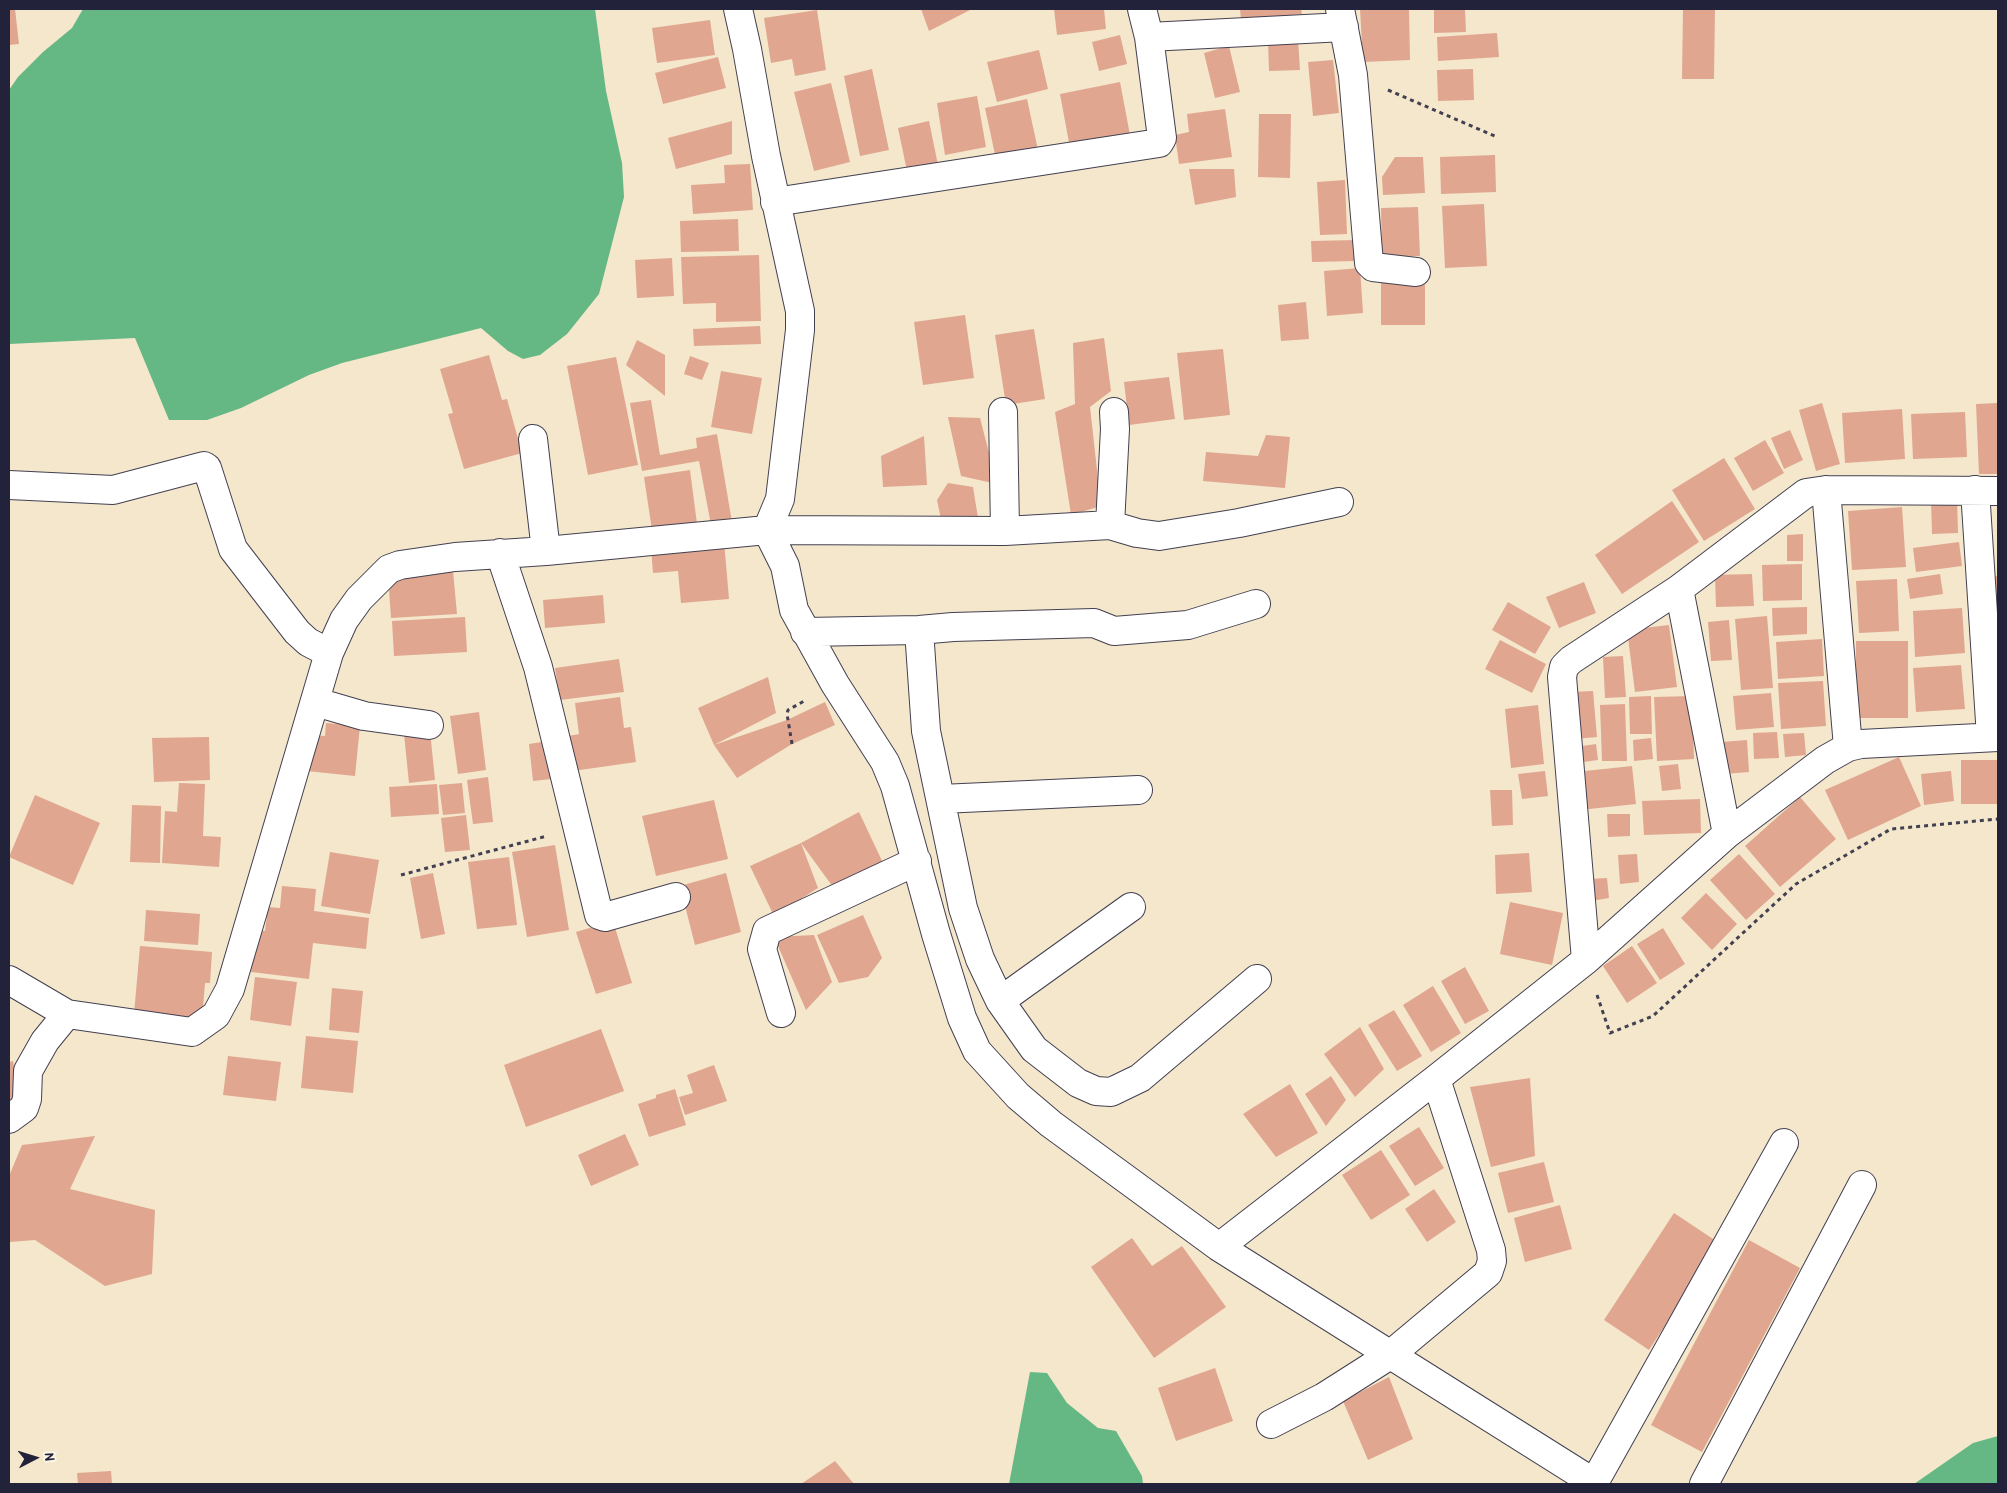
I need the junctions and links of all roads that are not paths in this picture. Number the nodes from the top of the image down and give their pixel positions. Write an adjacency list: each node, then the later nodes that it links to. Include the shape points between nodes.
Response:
1 (738, 9): 5 (street)
2 (1142, 9): 4 (street)
3 (1342, 18): 4 (street); 6 (street, via 1353,75 1369,263 1373,267)
4 (1149, 37): 5 (street, via 1162,138 1159,144)
5 (775, 202): 15 (street, via 800,311 800,330 780,499)
6 (1416, 272)
7 (1003, 412): 16 (street)
8 (1114, 412): 14 (street)
9 (533, 439): 17 (street)
10 (9, 485): 23 (street, via 113,490 204,466 233,549 297,632)
11 (1826, 490): 12 (street); 19 (street, via 1802,496); 27 (street)
12 (1986, 491): 26 (street)
13 (1339, 502): 14 (street, via 1159,536)
14 (1110, 525): 16 (street)
15 (767, 530): 16 (street); 17 (street); 22 (street, via 786,566 794,610)
16 (1005, 531)
17 (546, 551): 18 (street)
18 (500, 553): 23 (street, via 389,569 344,620); 32 (street, via 538,667 599,915 602,917)
19 (1679, 589): 30 (street); 34 (street, via 1564,667 1562,677)
20 (1256, 604): 21 (street, via 1179,626 1114,631 1094,622)
21 (919, 630): 22 (street); 29 (street, via 926,731)
22 (806, 632): 31 (street, via 885,762)
23 (329, 653): 24 (street)
24 (316, 702): 25 (street, via 364,716); 39 (street, via 230,989 216,1015 192,1032)
25 (429, 725)
26 (1994, 737): 27 (street)
27 (1848, 747): 30 (street, via 1825,760)
28 (1138, 790): 29 (street)
29 (941, 800): 37 (street, via 963,908 980,959)
30 (1728, 834): 34 (street)
31 (917, 861): 38 (street, via 767,931 762,949); 44 (street, via 962,1018 977,1051 1018,1096 1051,1124)
32 (676, 897)
33 (1131, 907): 37 (street)
34 (1586, 960): 40 (street)
35 (1257, 979): 37 (street, via 1140,1078 1111,1092 1096,1091 1078,1083 1034,1049)
36 (9, 980): 39 (street)
37 (1000, 1001)
38 (781, 1013)
39 (67, 1014): 41 (street, via 28,1071 24,1108)
40 (1436, 1079): 44 (street); 45 (street, via 1492,1261 1488,1273)
41 (9, 1119)
42 (1784, 1143): 47 (street)
43 (1862, 1186): 48 (street)
44 (1219, 1247): 45 (street)
45 (1390, 1355): 46 (street, via 1324,1397); 47 (street)
46 (1271, 1424)
47 (1595, 1484)
48 (1704, 1484)

